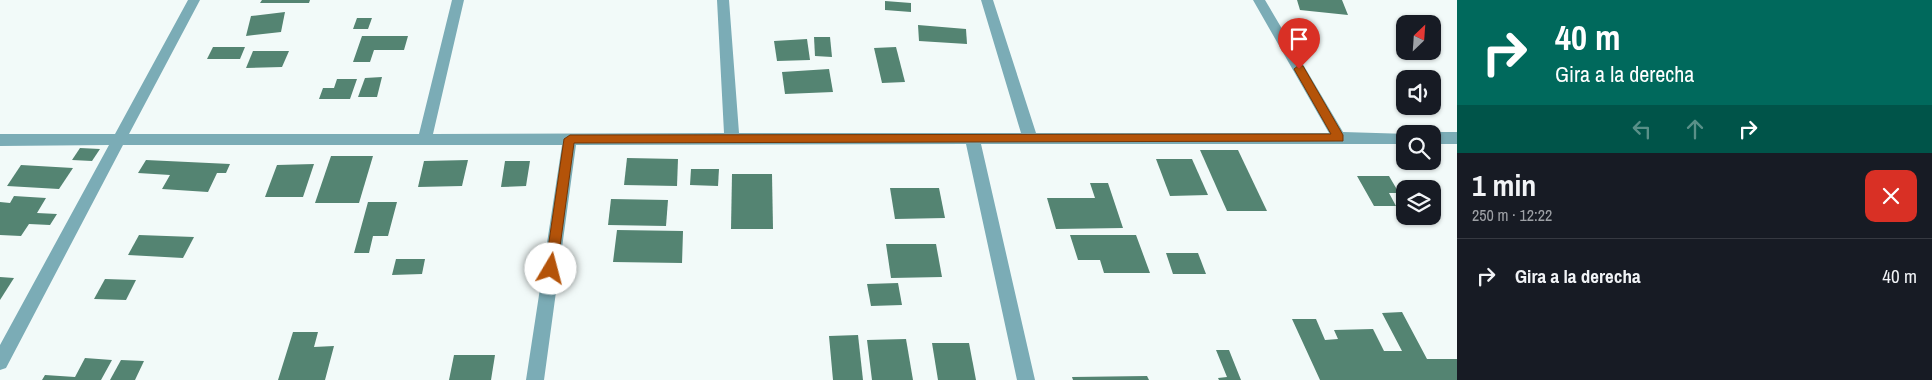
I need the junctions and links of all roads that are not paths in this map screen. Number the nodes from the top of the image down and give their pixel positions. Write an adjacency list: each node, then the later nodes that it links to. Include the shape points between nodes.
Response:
1 (194, 0): 16 (street)
2 (458, 0): 12 (street)
3 (723, 0): 14 (street)
4 (987, 0): 7 (street)
5 (1259, 0): 8 (street)
6 (972, 138): 7 (street); 14 (street); 19 (street)
7 (1030, 138): 8 (street)
8 (1339, 138): 9 (street)
9 (1396, 138)
10 (1441, 138): 11 (street)
11 (1457, 138)
12 (425, 139): 13 (street); 16 (street)
13 (570, 139): 14 (street); 18 (street)
14 (732, 139)
15 (0, 140): 16 (street)
16 (119, 140): 17 (street)
17 (0, 362)
18 (535, 380)
19 (1026, 380)

